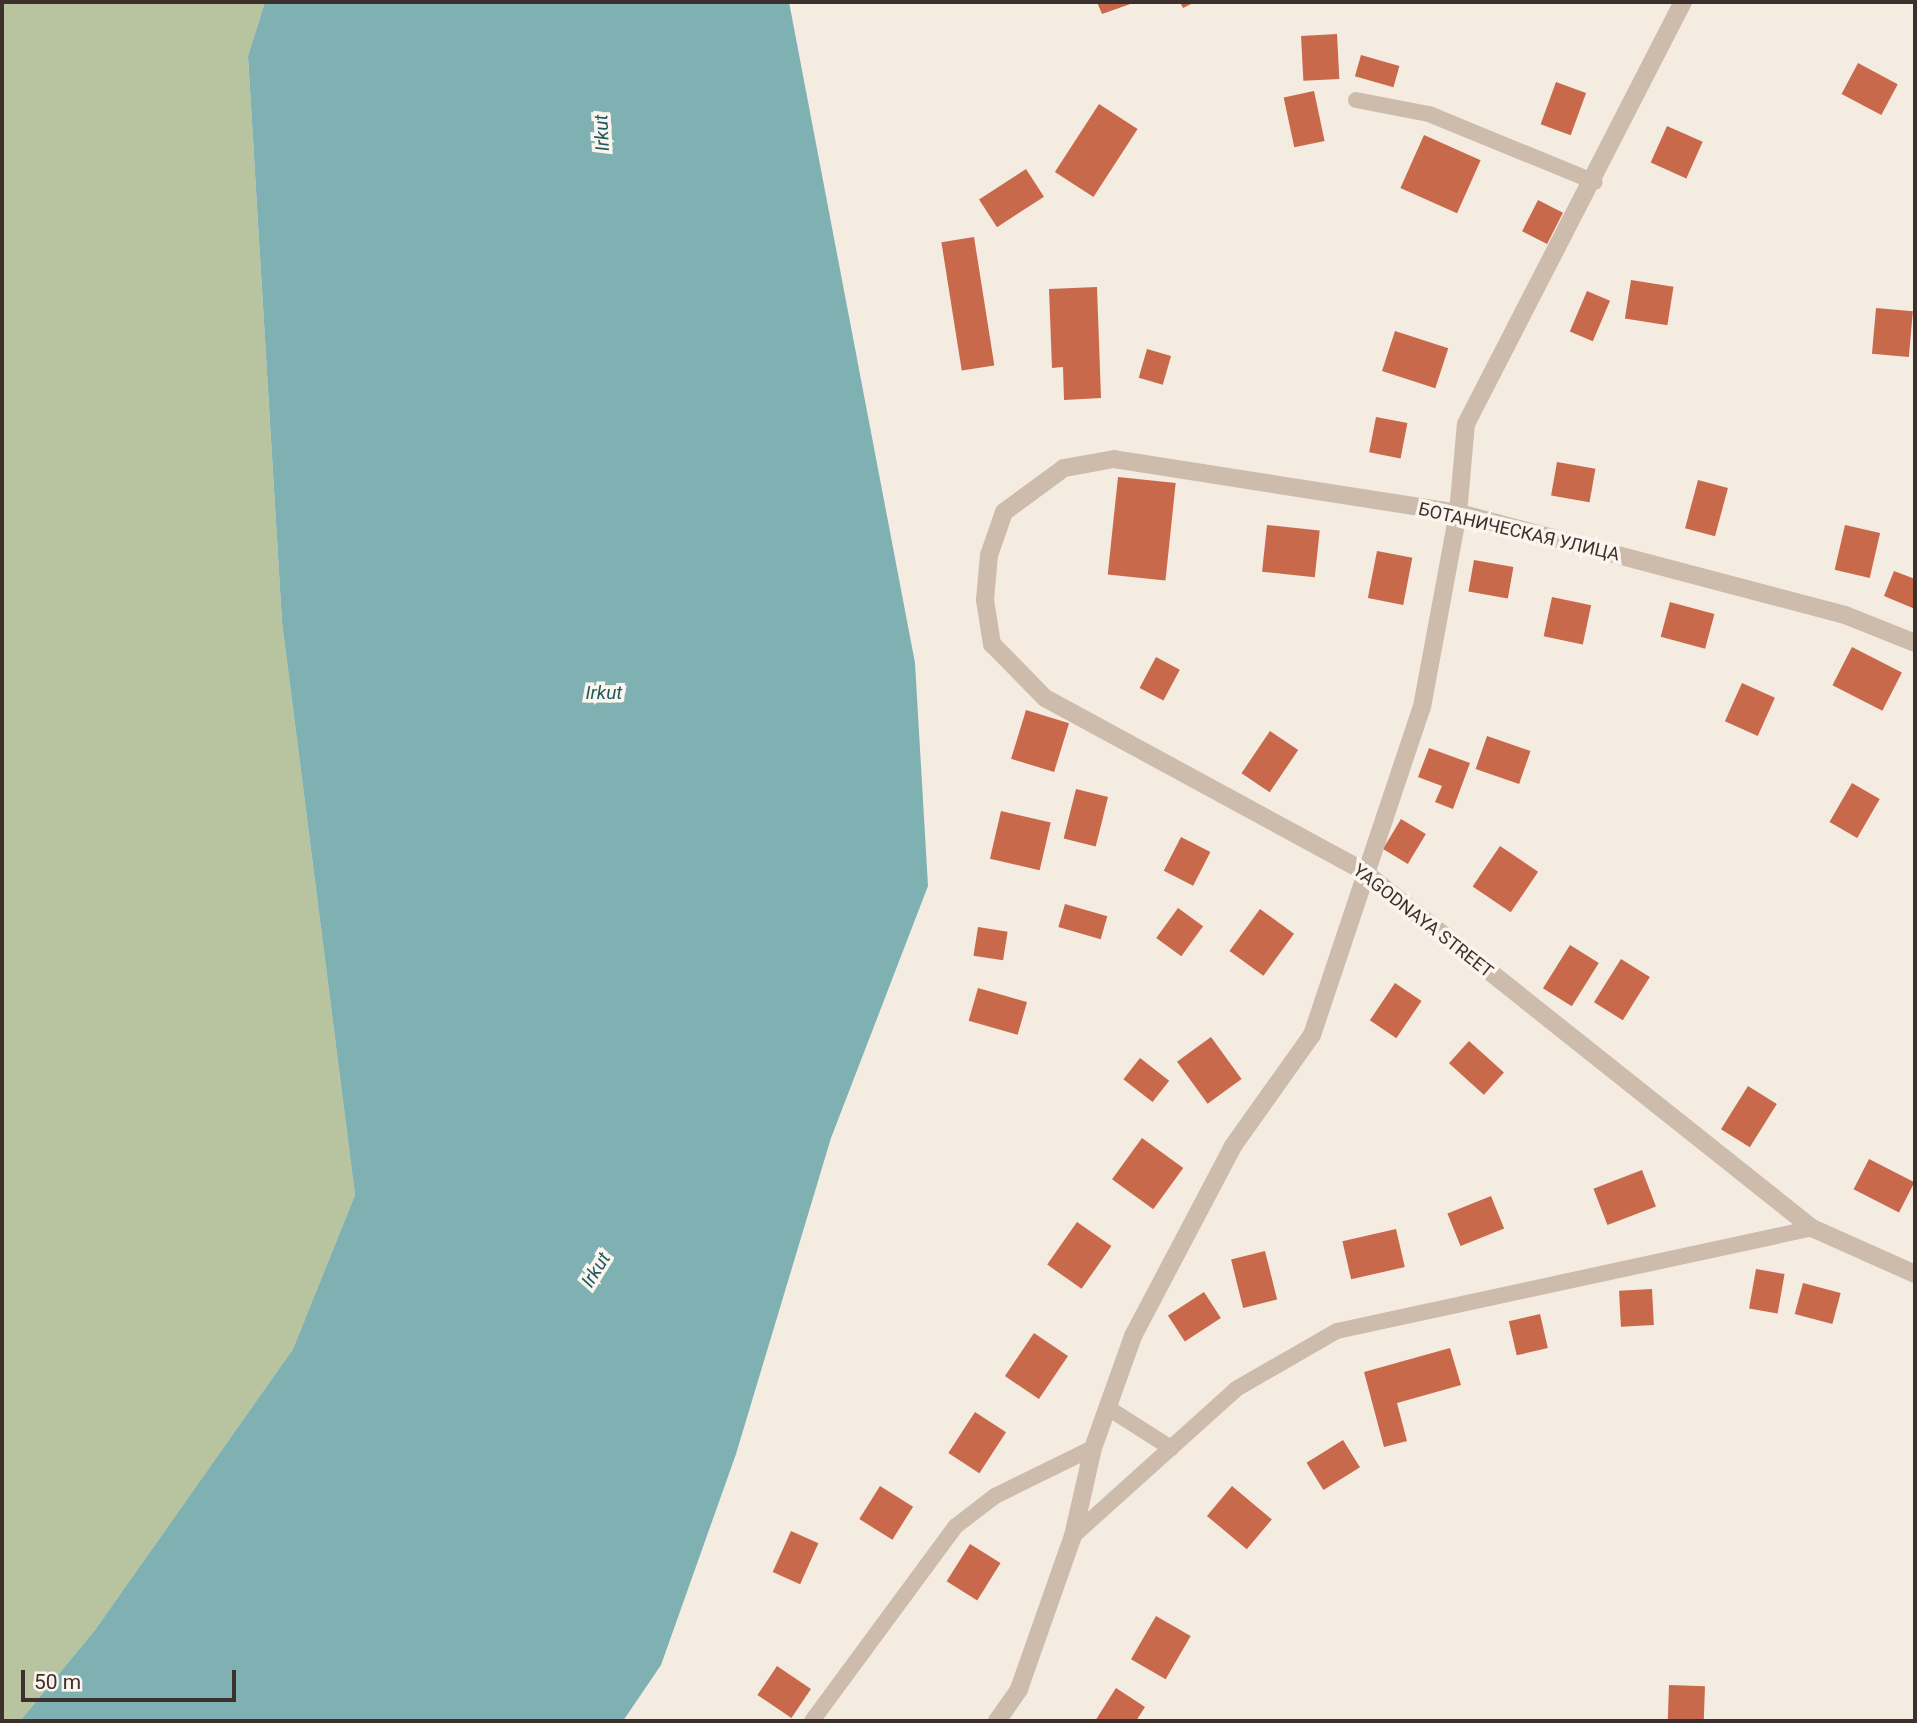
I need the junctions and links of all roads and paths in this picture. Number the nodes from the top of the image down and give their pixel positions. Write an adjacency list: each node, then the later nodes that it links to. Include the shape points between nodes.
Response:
1 (1682, 2): 3 (street)
2 (1356, 100): 3 (lane, via 1429,114)
3 (1595, 182): 5 (street, via 1466,424)
4 (1004, 512): 5 (street, БОТАНИЧЕСКАЯ УЛИЦА, via 1064,468 1114,459); 7 (street, YAGODNAYA STREET, via 989,555 985,600 992,644 1021,678 1045,698)
5 (1458, 513): 6 (street, БОТАНИЧЕСКАЯ УЛИЦА, via 1845,615); 7 (street, via 1422,707)
6 (1915, 643)
7 (1363, 871): 8 (street, YAGODNAYA STREET); 10 (street, via 1312,1035 1233,1146 1133,1336)
8 (1812, 1228): 9 (street, YAGODNAYA STREET); 12 (lane, via 1337,1331 1236,1389)
9 (1915, 1274)
10 (1108, 1408): 11 (street); 12 (lane)
11 (1094, 1448): 13 (street); 14 (lane, via 995,1496 956,1526)
12 (1171, 1448): 13 (lane)
13 (1073, 1536): 15 (street, via 1019,1689)
14 (812, 1721)
15 (997, 1721)

